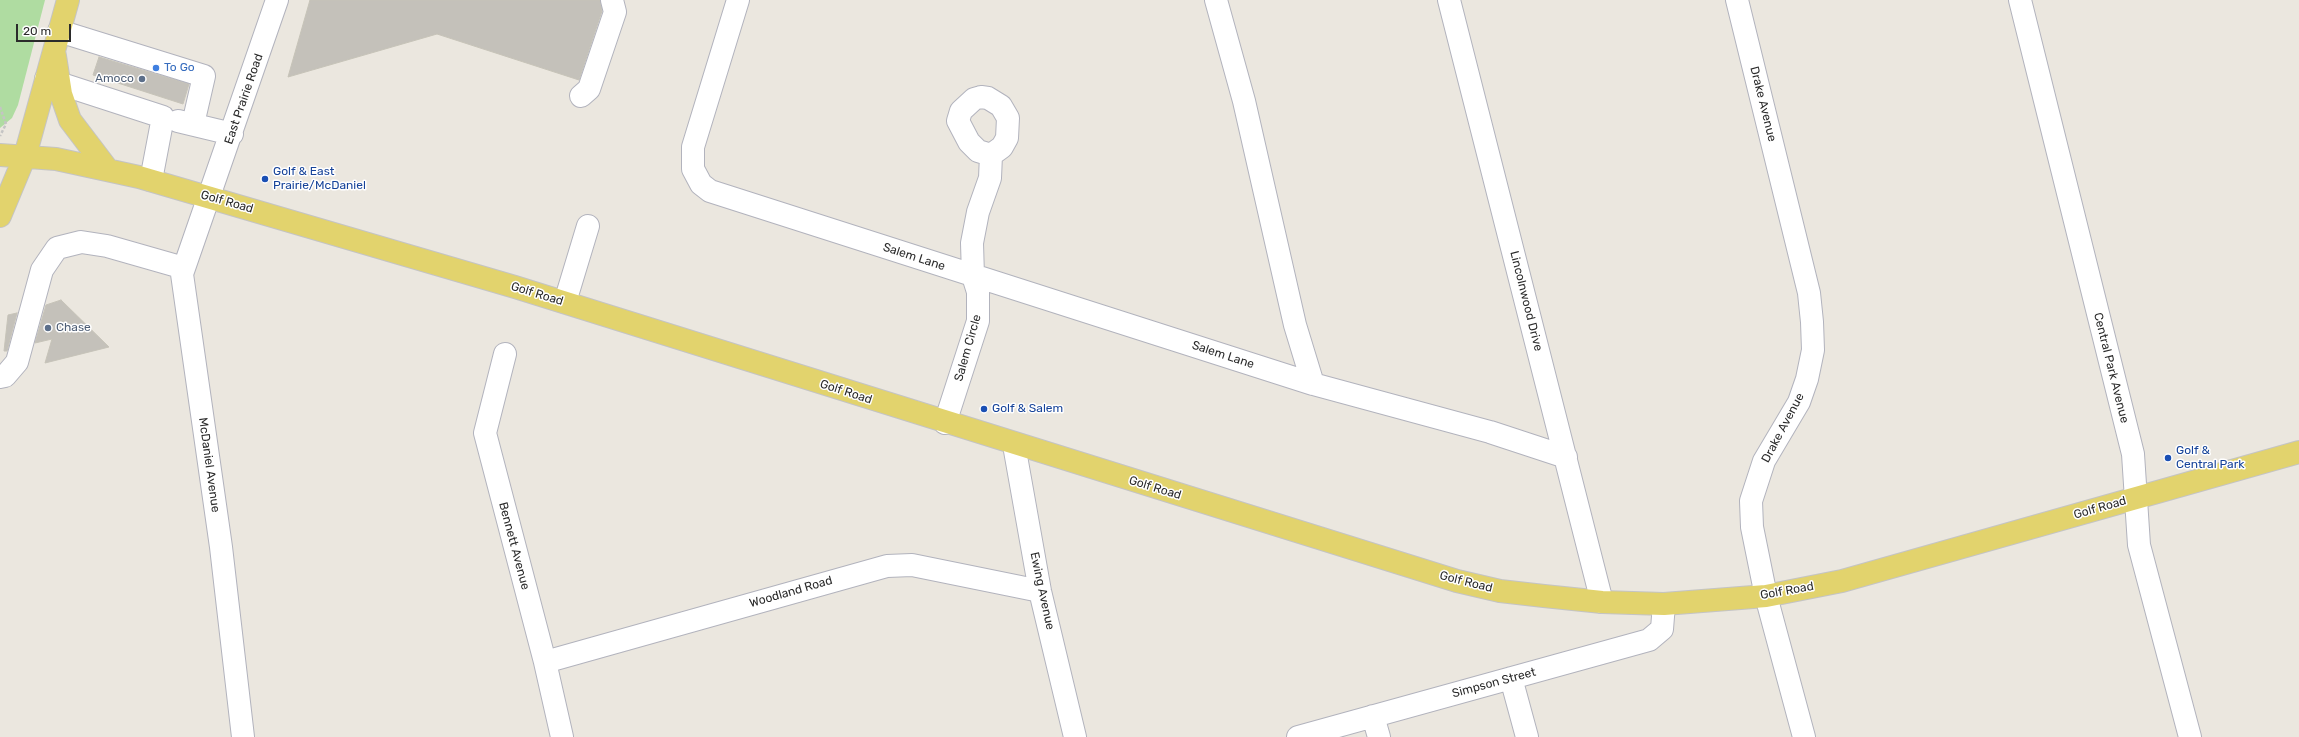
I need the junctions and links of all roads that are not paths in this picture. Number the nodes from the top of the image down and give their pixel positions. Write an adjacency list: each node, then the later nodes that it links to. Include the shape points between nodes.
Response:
1 (68, 0): 9 (main road)
2 (277, 0): 14 (street, East Prairie Road)
3 (612, 0): 11 (street, via 615,12 589,89)
4 (738, 0): 24 (street, Salem Lane, via 693,147 693,169 701,184 723,196)
5 (1216, 0): 28 (street, via 1244,101 1295,325)
6 (1449, 0): 32 (street, Lincolnwood Drive)
7 (1737, 0): 35 (street, Drake Avenue, via 1808,294 1812,322 1813,350 1807,379 1799,402 1764,461 1751,500 1752,527)
8 (2020, 0): 33 (street, Central Park Avenue, via 2133,454)
9 (57, 40): 10 (main road); 13 (street, via 204,76)
10 (53, 80): 12 (street); 17 (main road); 18 (main road, via 70,120)
11 (581, 96)
12 (163, 117): 13 (street); 19 (street)
13 (193, 124): 14 (street)
14 (232, 134): 20 (street, East Prairie Road)
15 (0, 155): 17 (main road, Golf Road)
16 (991, 155): 24 (street, Salem Circle, via 990,178 978,212 972,243)
17 (25, 156): 18 (main road, Golf Road); 21 (main road)
18 (108, 170): 19 (main road, Golf Road)
19 (151, 180): 20 (main road, Golf Road)
20 (210, 198): 23 (street, McDaniel Avenue); 25 (main road, Golf Road)
21 (0, 216)
22 (588, 226): 25 (street)
23 (184, 268): 27 (street, via 107,246 81,242 57,248 42,270 17,362 5,376); 41 (street, McDaniel Avenue, via 182,274 221,547)
24 (973, 276): 28 (street, Salem Lane); 29 (street, Salem Circle, via 978,292 978,321)
25 (565, 302): 29 (main road, Golf Road)
26 (504, 354): 38 (street, Bennett Avenue, via 485,432)
27 (0, 377)
28 (1313, 384): 32 (street, Salem Lane, via 1490,432)
29 (945, 423): 30 (main road, Golf Road)
30 (1014, 445): 34 (street, Ewing Avenue); 36 (main road, Golf Road, via 1457,581 1500,591)
31 (2299, 452): 33 (main road, Golf Road)
32 (1566, 457): 36 (street, Lincolnwood Drive)
33 (2135, 498): 35 (main road, Golf Road, via 1842,581); 48 (street, Central Park Avenue, via 2139,545)
34 (1040, 591): 38 (street, Woodland Road, via 912,565 887,566); 43 (street, Ewing Avenue)
35 (1766, 596): 37 (main road, Golf Road); 47 (street, Drake Avenue)
36 (1602, 602): 37 (main road, Golf Road)
37 (1664, 604): 39 (street, Simpson Street, via 1662,629 1649,640)
38 (545, 662): 42 (street, Bennett Avenue)
39 (1511, 678): 40 (street, Simpson Street); 46 (street)
40 (1373, 716): 44 (street, Simpson Street); 45 (street)
41 (243, 737)
42 (562, 737)
43 (1075, 737)
44 (1298, 737)
45 (1379, 737)
46 (1527, 737)
47 (1804, 737)
48 (2190, 737)

